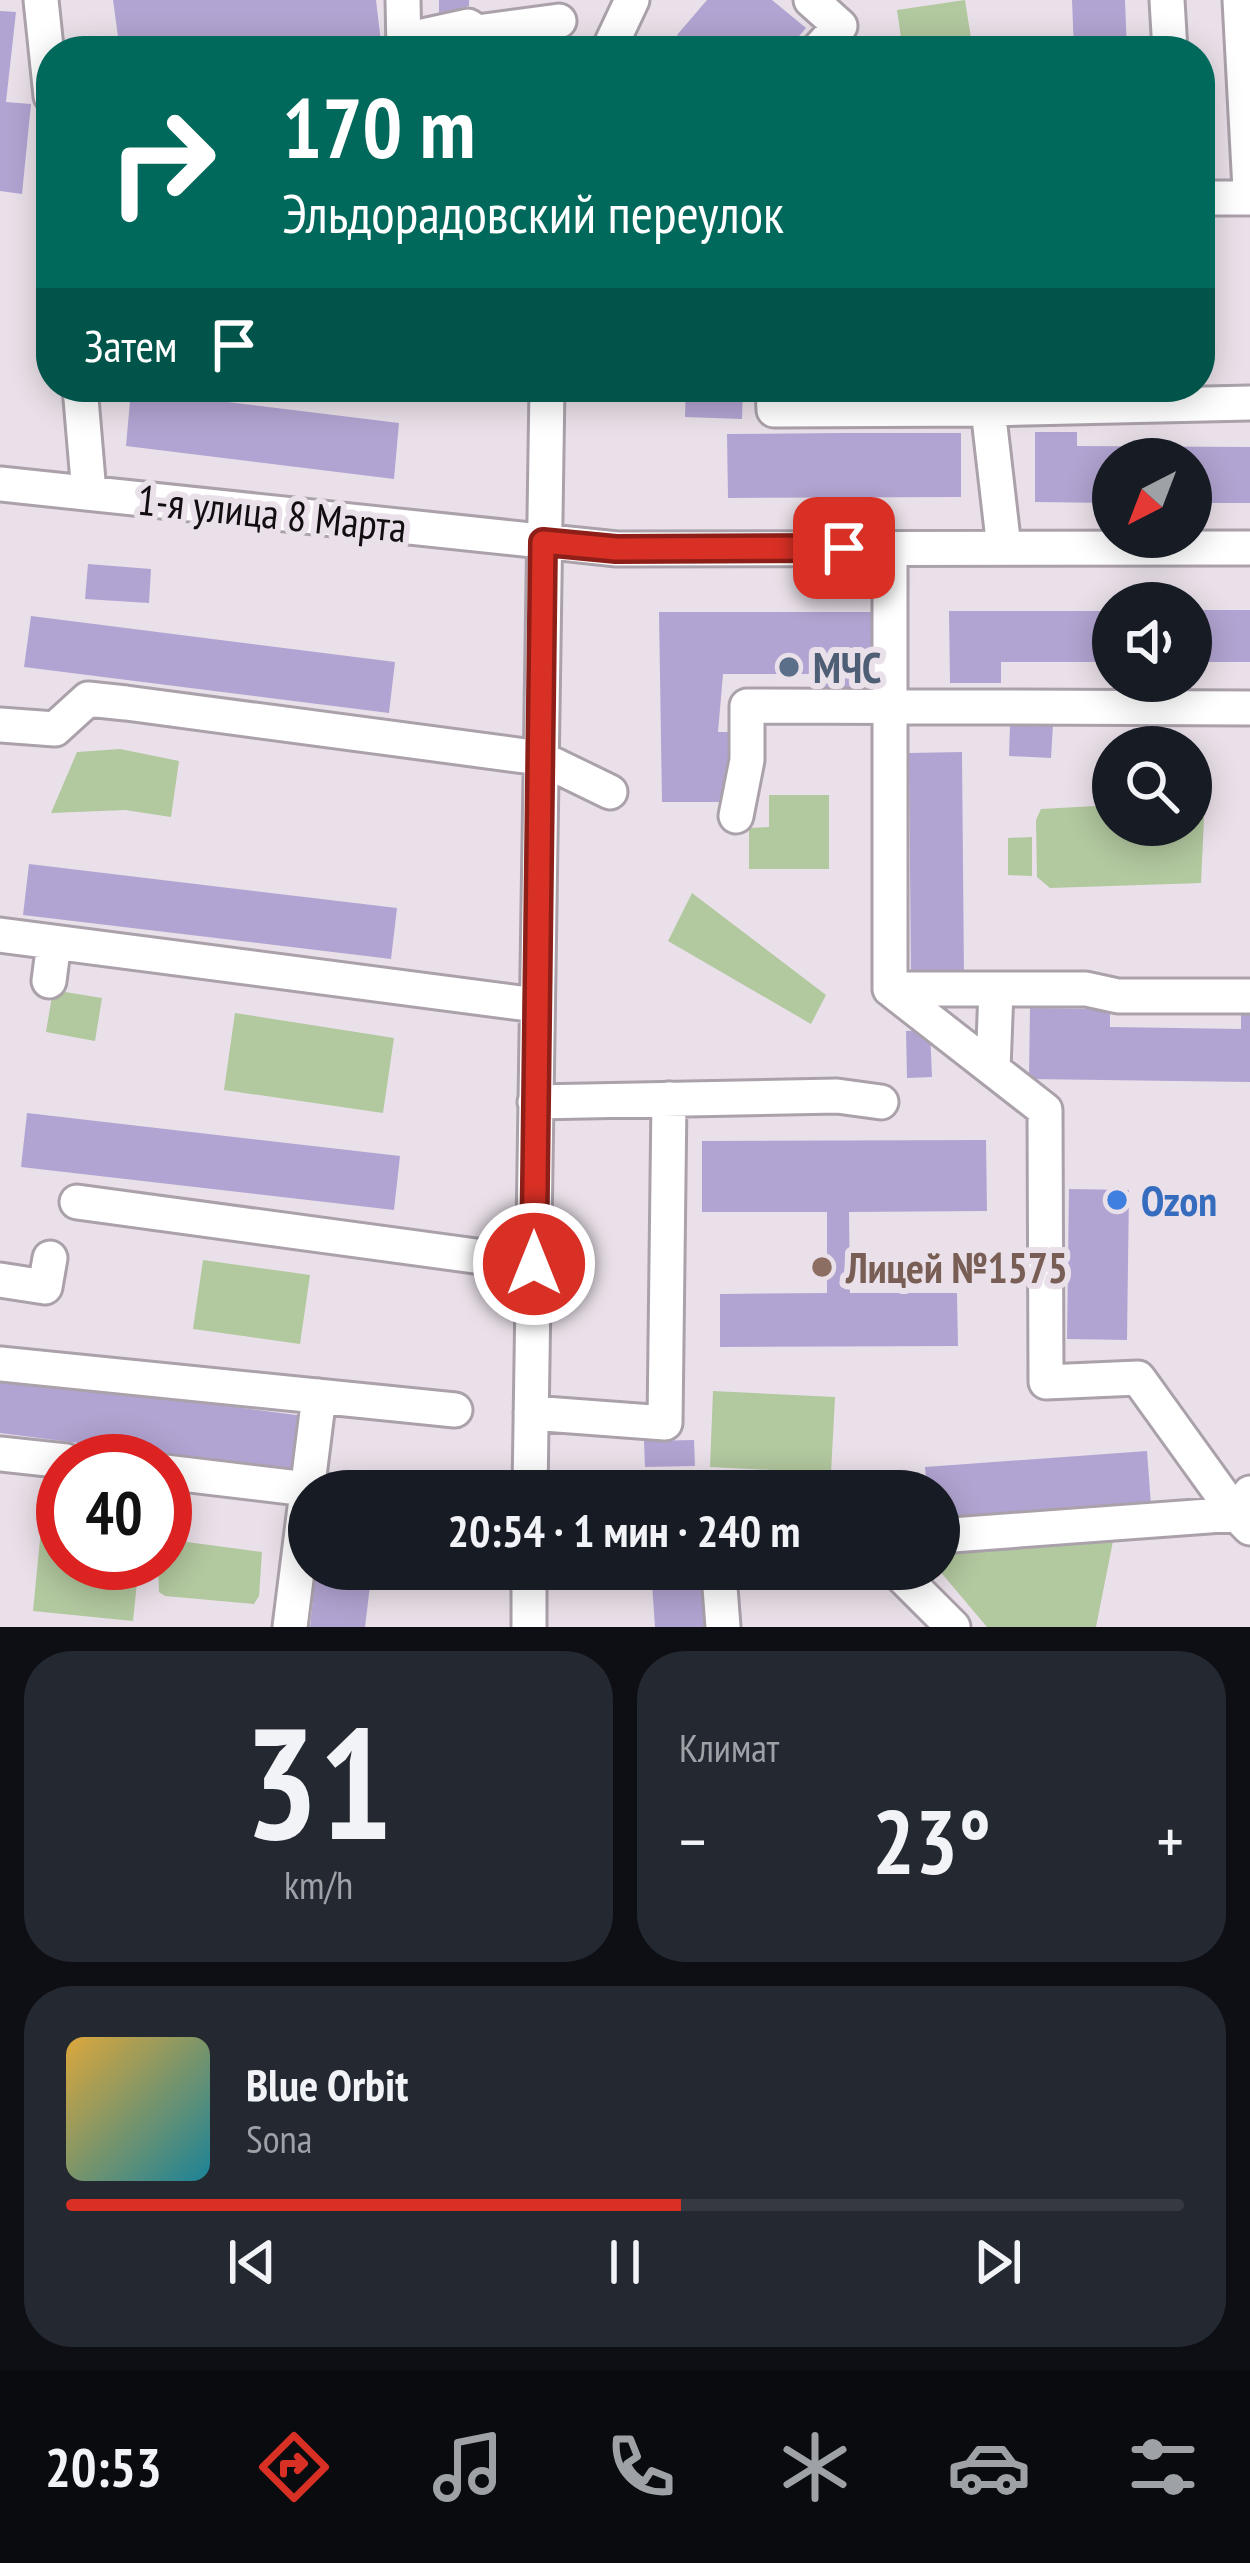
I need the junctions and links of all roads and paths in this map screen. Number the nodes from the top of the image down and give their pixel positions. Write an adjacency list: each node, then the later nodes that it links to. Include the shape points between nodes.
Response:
1 (41, 0): 8 (street)
2 (403, 0): 9 (street)
3 (632, 0): 11 (street)
4 (811, 0): 12 (street, via 840,26)
5 (1168, 0): 13 (street)
6 (1240, 0): 14 (street)
7 (559, 24): 10 (street, via 477,32 468,26)
8 (45, 36)
9 (404, 36)
10 (436, 36)
11 (615, 36)
12 (831, 36)
13 (1169, 36)
14 (1250, 194): 15 (street)
15 (1215, 197)
16 (81, 402): 24 (street)
17 (547, 402): 25 (street)
18 (773, 402): 19 (street, via 773,410)
19 (892, 402)
20 (986, 402): 27 (street)
21 (1197, 402): 22 (street)
22 (1250, 403)
23 (1, 491): 24 (street, 1-я улица 8 Марта)
24 (88, 493): 25 (street, 1-я улица 8 Марта)
25 (543, 542): 26 (street, 1-я улица 8 Марта); 32 (street)
26 (890, 548): 27 (street, 1-я улица 8 Марта); 29 (street)
27 (1004, 548): 28 (street, 1-я улица 8 Марта)
28 (1250, 548)
29 (890, 708): 30 (street); 34 (street, via 748,706); 38 (street)
30 (1250, 708)
31 (0, 725): 32 (street, via 55,729 88,699)
32 (540, 758): 33 (street); 41 (street)
33 (610, 792)
34 (736, 816)
35 (0, 934): 36 (street)
36 (54, 941): 37 (street); 41 (street)
37 (49, 981)
38 (890, 989): 39 (street); 42 (street)
39 (996, 990): 40 (street); 42 (street)
40 (1250, 996)
41 (536, 1005): 44 (street)
42 (993, 1070): 60 (street, via 1046,1110 1046,1382 1138,1378)
43 (669, 1099): 44 (street); 45 (street); 53 (street, via 665,1423)
44 (535, 1102): 48 (street)
45 (881, 1102)
46 (77, 1202): 48 (street)
47 (50, 1258): 49 (street, via 45,1287)
48 (534, 1264): 53 (street)
49 (0, 1280)
50 (0, 1364): 51 (street)
51 (319, 1396): 52 (street); 56 (street)
52 (455, 1410)
53 (531, 1413): 57 (street)
54 (0, 1454): 55 (street)
55 (36, 1458)
56 (309, 1470)
57 (530, 1470)
58 (192, 1475): 59 (street)
59 (288, 1487)
60 (1245, 1512): 61 (street)
61 (960, 1534)
62 (295, 1590): 66 (street)
63 (529, 1590): 67 (street)
64 (721, 1590): 68 (street)
65 (916, 1590): 69 (street)
66 (290, 1627)
67 (529, 1627)
68 (724, 1627)
69 (952, 1627)

